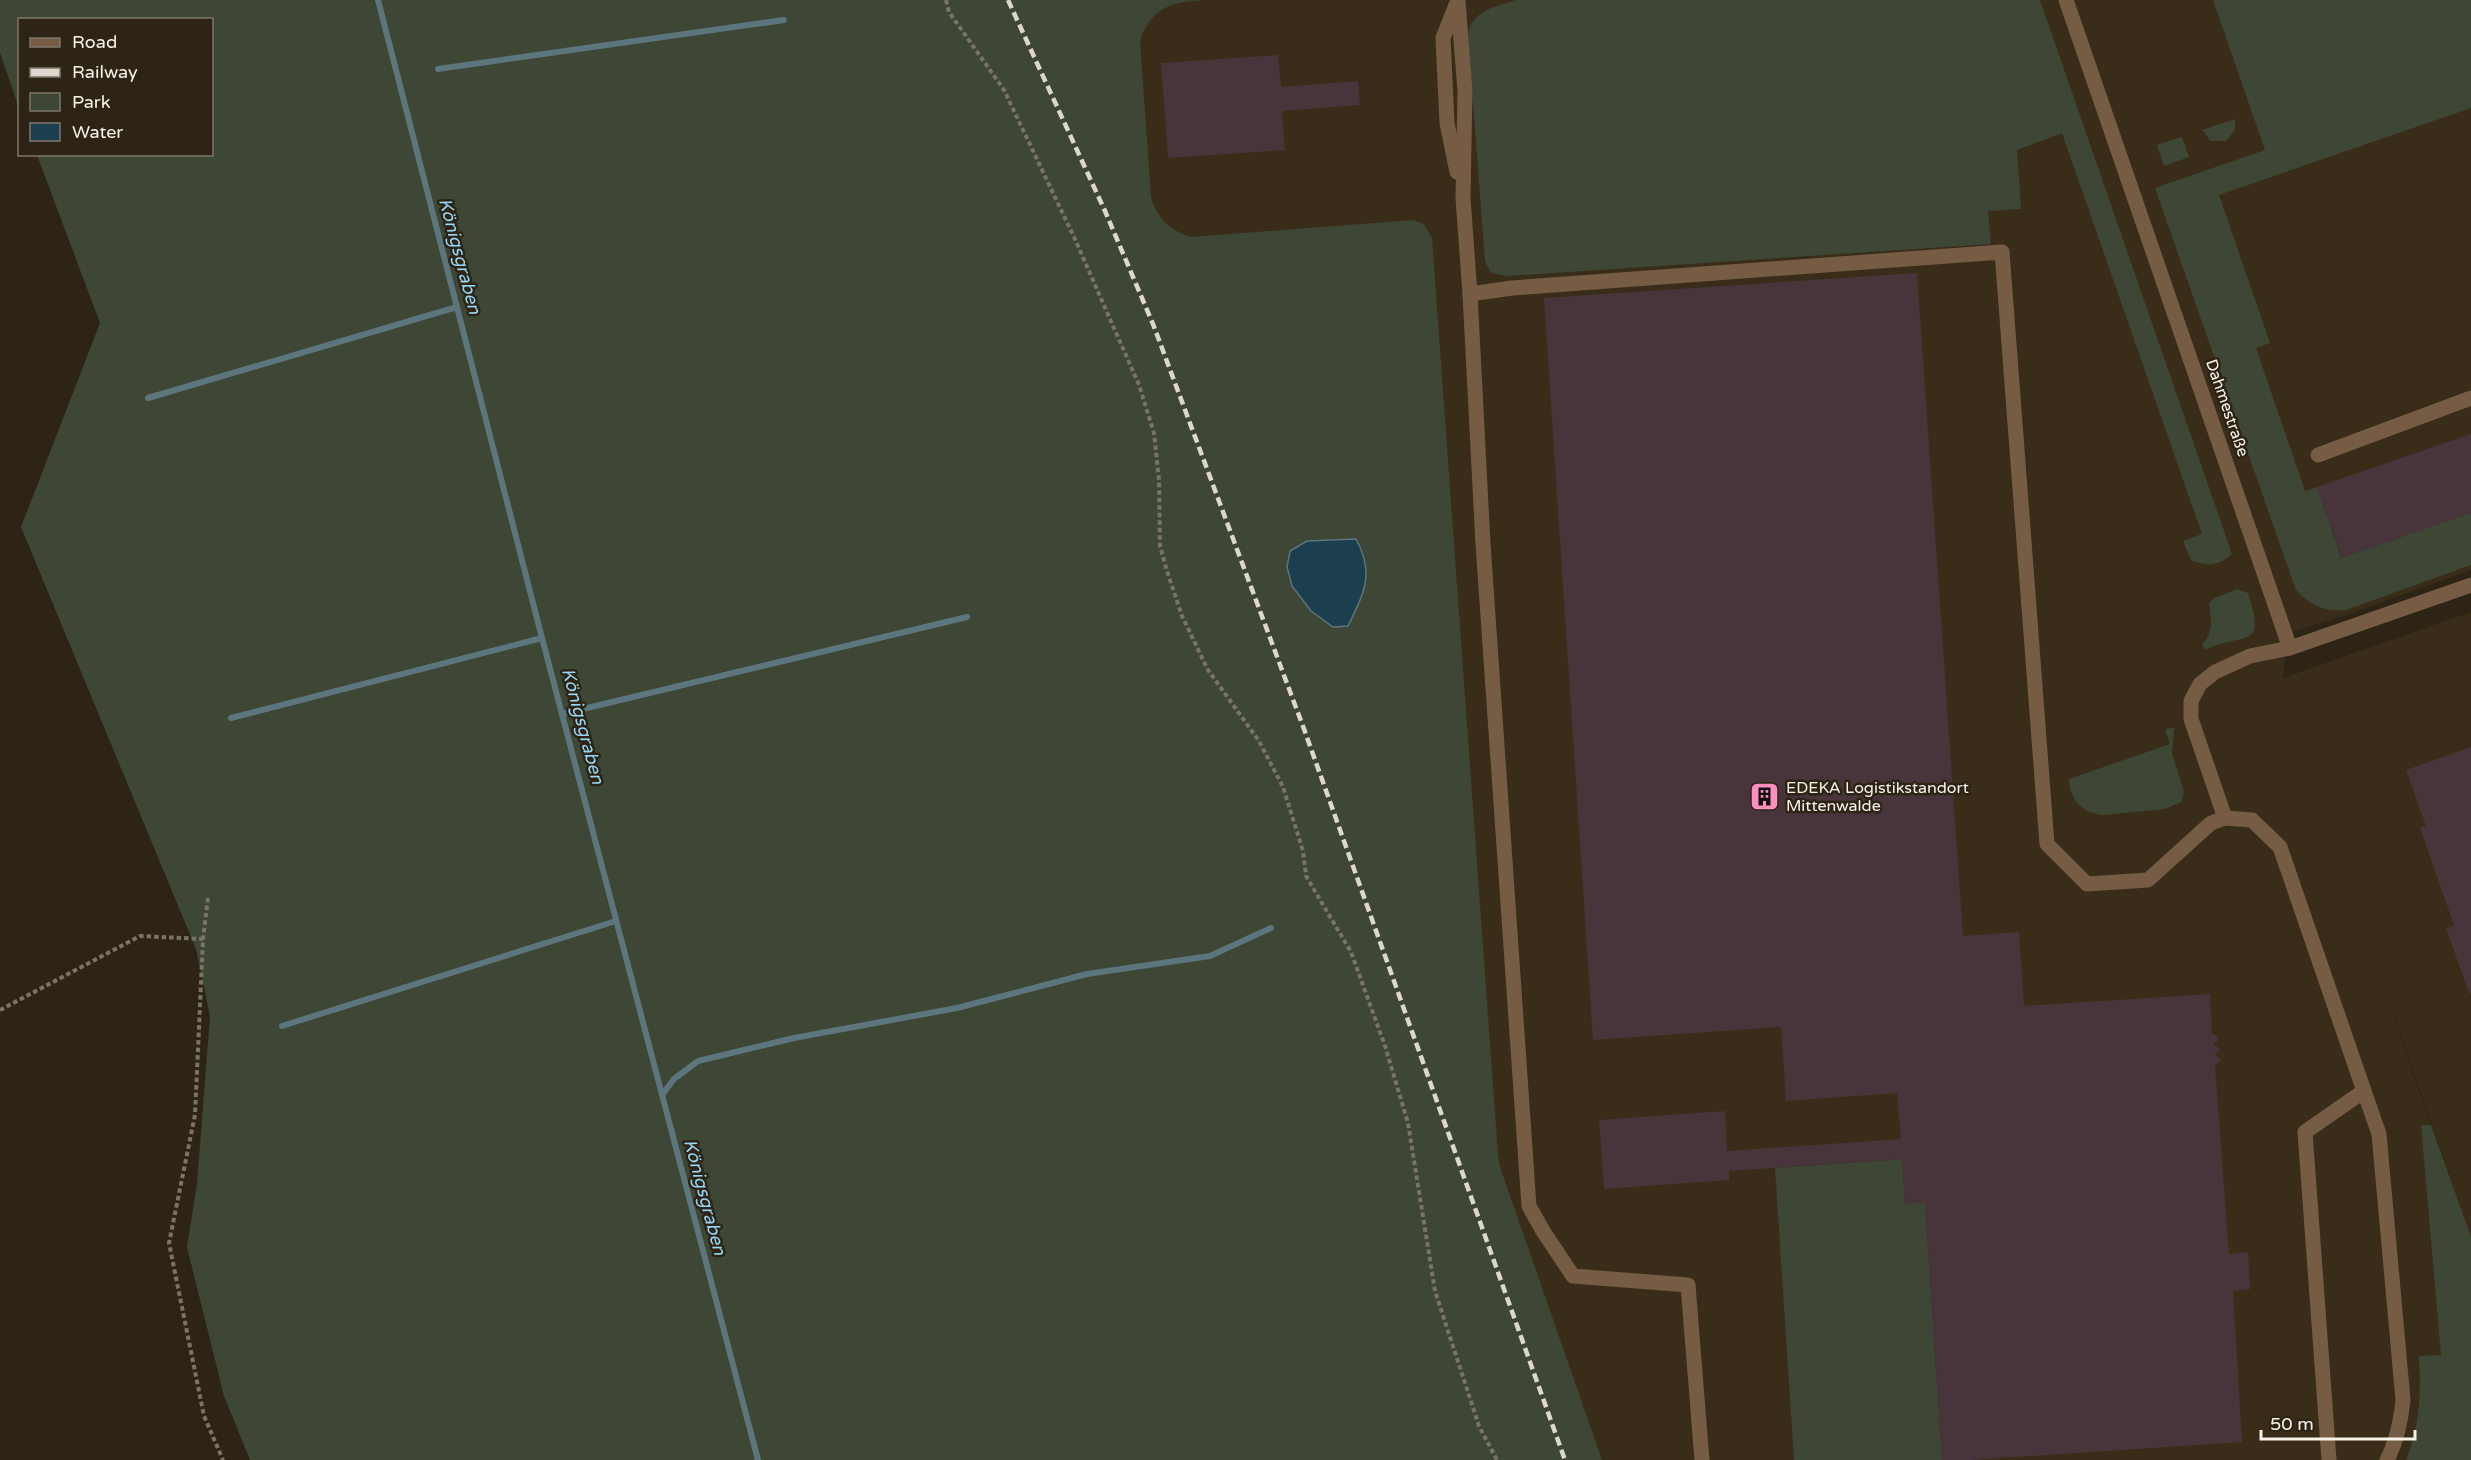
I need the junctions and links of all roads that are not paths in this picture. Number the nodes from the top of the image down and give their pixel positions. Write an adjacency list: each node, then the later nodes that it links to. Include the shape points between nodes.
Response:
1 (1459, 0): 3 (street, via 1443,38 1447,123 1463,198)
2 (2066, 0): 7 (street, Dahmestraße)
3 (1470, 294): 8 (street, via 2002,252 2047,844 2086,884 2148,880 2211,823); 10 (street, via 1483,544 1529,1206 1573,1276 1688,1285)
4 (2471, 398): 5 (street)
5 (2318, 455)
6 (2471, 585): 7 (street)
7 (2290, 648): 8 (street, via 2250,656 2215,672 2200,684 2191,700 2191,719)
8 (2225, 818): 9 (street, via 2252,820 2280,847)
9 (2364, 1091): 11 (street, via 2305,1132); 12 (street, via 2379,1134 2403,1400 2401,1422)
10 (1702, 1460)
11 (2329, 1460)
12 (2387, 1460)

